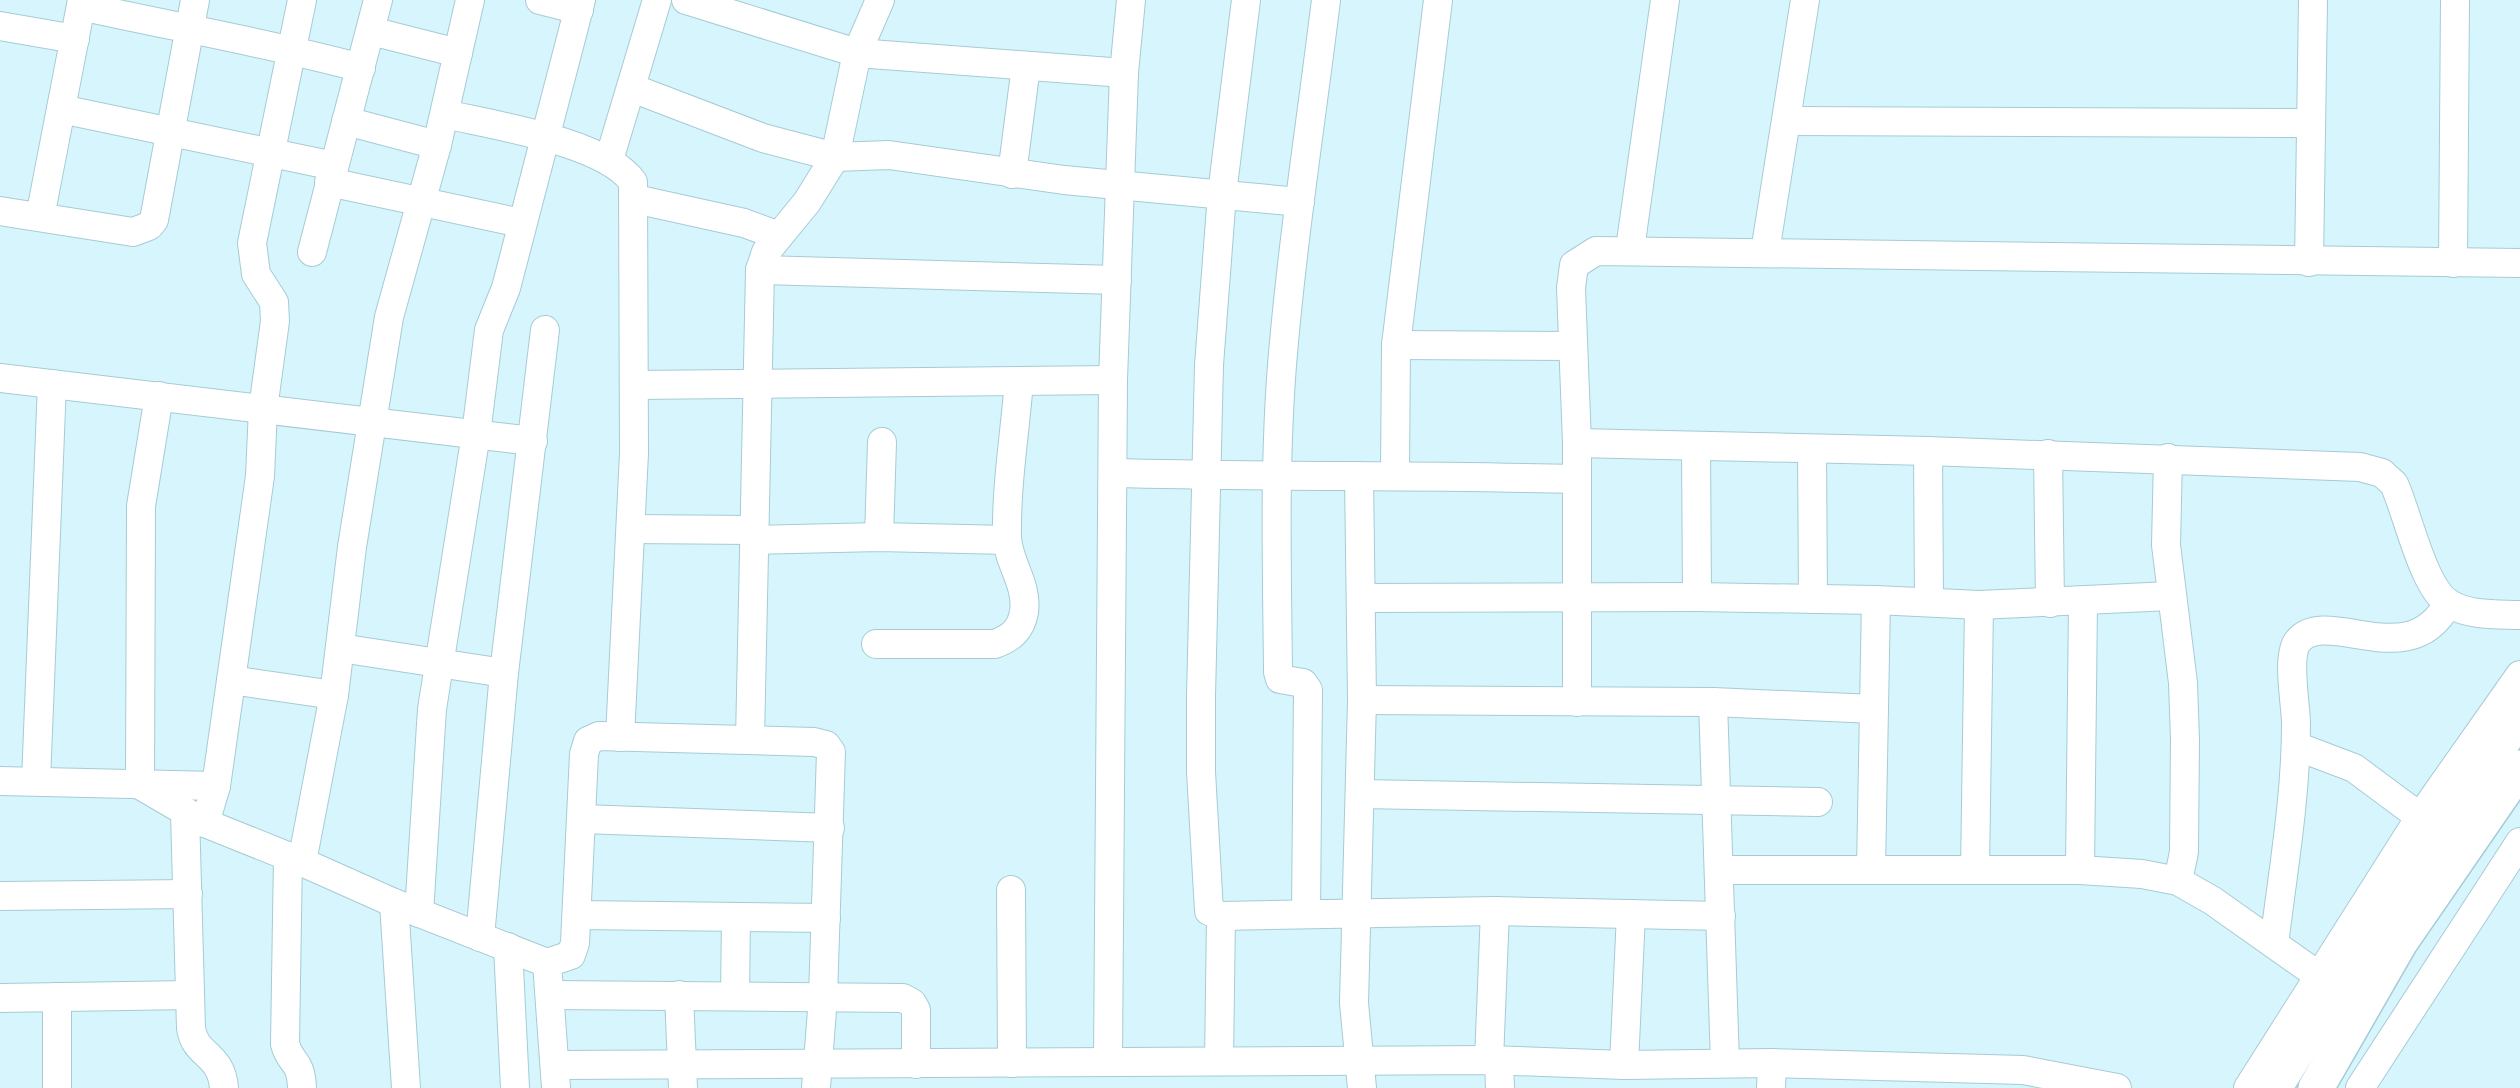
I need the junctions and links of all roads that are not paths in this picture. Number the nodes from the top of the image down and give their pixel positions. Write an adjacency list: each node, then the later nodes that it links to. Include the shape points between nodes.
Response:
1 (195, 0): 20 (street)
2 (302, 0): 23 (street)
3 (378, 0): 21 (street)
4 (470, 0): 24 (street)
5 (540, 0): 18 (street)
6 (657, 0): 29 (street)
7 (686, 0): 25 (street)
8 (880, 0): 25 (street)
9 (1131, 0): 28 (street)
10 (1246, 0): 44 (street)
11 (1326, 0): 47 (street)
12 (1438, 0): 61 (street)
13 (1664, 0): 52 (street)
14 (1805, 0): 33 (street)
15 (2313, 0): 34 (street)
16 (2455, 0): 56 (street)
17 (82, 3): 20 (street); 22 (street)
18 (580, 5): 36 (street)
19 (0, 26): 22 (street)
20 (190, 31): 23 (street); 35 (street)
21 (371, 31): 24 (street); 27 (street)
22 (74, 39): 30 (street)
23 (293, 50): 27 (street); 38 (street)
24 (458, 53): 31 (street)
25 (857, 54): 26 (street); 39 (street)
26 (1026, 66): 28 (street); 42 (street)
27 (362, 68): 32 (street)
28 (1124, 73): 43 (street)
29 (632, 88): 39 (street, via 763,138); 40 (street)
30 (61, 109): 35 (street); 49 (street)
31 (444, 114): 36 (street); 37 (street)
32 (346, 122): 37 (street); 41 (street)
33 (1786, 122): 34 (street); 54 (street)
34 (2311, 123): 55 (street)
35 (171, 130): 38 (street); 49 (street, via 149,226 133,232)
36 (544, 136): 40 (street); 50 (street)
37 (437, 145): 46 (street)
38 (272, 152): 41 (street); 70 (street, via 252,243 256,274 274,302)
39 (835, 157): 42 (street, via 889,156); 51 (street)
40 (610, 160): 45 (street, via 633,182)
41 (332, 174): 46 (street); 53 (street)
42 (1012, 174): 43 (street)
43 (1122, 184): 44 (street); 59 (street)
44 (1222, 194): 47 (street); 84 (street)
45 (635, 199): 51 (street); 68 (street)
46 (420, 200): 50 (street); 71 (street, via 394,288)
47 (1300, 202): 82 (street, via 1281,370)
48 (0, 211): 49 (street)
49 (40, 217)
50 (521, 223): 72 (street, via 488,330)
51 (779, 236): 58 (street)
52 (1630, 249): 54 (street); 62 (street, via 1596,251 1574,265)
53 (312, 252)
54 (1765, 252): 55 (street)
55 (2309, 262): 56 (street)
56 (2454, 263): 57 (street)
57 (2520, 263)
58 (760, 270): 59 (street); 66 (street)
59 (1117, 280): 64 (street)
60 (545, 330): 73 (street)
61 (1396, 345): 62 (street); 83 (street)
62 (1572, 346): 75 (street)
63 (0, 378): 67 (street)
64 (1113, 380): 65 (street); 81 (street)
65 (1019, 381): 66 (street); 90 (street)
66 (757, 383): 68 (street); 88 (street)
67 (52, 384): 69 (street); 120 (street)
68 (634, 385): 87 (street)
69 (159, 396): 70 (street); 121 (street, via 141,506)
70 (263, 409): 71 (street); 108 (street)
71 (372, 422): 72 (street); 104 (street)
72 (476, 434): 73 (street); 105 (street)
73 (533, 440): 106 (street)
74 (882, 442): 89 (street)
75 (1577, 443): 76 (street); 86 (street)
76 (1696, 446): 77 (street); 94 (street)
77 (1812, 449): 78 (street); 95 (street)
78 (1928, 451): 79 (street); 97 (street)
79 (2048, 454): 80 (street); 99 (street)
80 (2168, 458): 92 (street); 100 (street, via 2382,472 2402,501 2434,590)
81 (1113, 473): 84 (street); 166 (street)
82 (1278, 474): 84 (street); 85 (street); 142 (street, via 1278,672 1308,690)
83 (1395, 474): 85 (street); 86 (street)
84 (1205, 476): 146 (street, via 1201,772 1208,907)
85 (1359, 476): 93 (street)
86 (1577, 479): 91 (street)
87 (631, 529): 88 (street); 115 (street)
88 (754, 535): 89 (street); 116 (street)
89 (878, 537): 90 (street)
90 (1007, 540): 103 (street, via 1024,592 1024,612 1009,639)
91 (1576, 596): 93 (street); 94 (street); 111 (street)
92 (2170, 596): 98 (street); 136 (street, via 2184,683 2185,834)
93 (1362, 598): 110 (street)
94 (1697, 598): 95 (street)
95 (1813, 599): 96 (street)
96 (1876, 600): 97 (street); 113 (street)
97 (1929, 602): 101 (street)
98 (2083, 602): 99 (street); 135 (street)
99 (2050, 603): 101 (street)
100 (2448, 604): 102 (street); 117 (street, via 2439,621 2408,637 2324,632 2297,642)
101 (1979, 605): 134 (street)
102 (2520, 615)
103 (876, 644)
104 (340, 648): 105 (street); 109 (street)
105 (439, 664): 106 (street); 140 (street)
106 (504, 673): 150 (street)
107 (2520, 675): 126 (street)
108 (231, 680): 109 (street); 122 (street)
109 (334, 695): 131 (street)
110 (1362, 700): 111 (street); 123 (street)
111 (1577, 702): 112 (street)
112 (1713, 702): 113 (street); 124 (street)
113 (1874, 709): 133 (street)
114 (2520, 717): 154 (main road)
115 (620, 737): 116 (street); 128 (street, via 588,741)
116 (750, 740): 129 (street, via 826,744)
117 (2296, 746): 126 (street, via 2354,768); 151 (street)
118 (2520, 768): 185 (main road, via 2400,942)
119 (0, 781): 120 (street)
120 (36, 781): 121 (street)
121 (140, 785): 122 (street); 127 (street)
122 (216, 786): 127 (street)
123 (1360, 794): 124 (street); 143 (street)
124 (1716, 801): 125 (street); 132 (street)
125 (1818, 802)
126 (2420, 817): 154 (street)
127 (195, 818): 131 (street); 138 (street)
128 (582, 818): 129 (street); 145 (street)
129 (830, 828): 149 (street)
130 (2520, 842): 186 (street)
131 (295, 859): 140 (street); 179 (street, via 285,1044 298,1063)
132 (1719, 870): 133 (street); 147 (street)
133 (1871, 870): 134 (street)
134 (1975, 870): 135 (street)
135 (2080, 870): 136 (street)
136 (2178, 881): 151 (street)
137 (1011, 890): 163 (street)
138 (188, 894): 139 (street); 155 (street)
139 (0, 896)
140 (406, 908): 150 (street); 180 (street)
141 (1495, 912): 143 (street); 144 (street); 167 (street)
142 (1306, 914): 143 (street); 146 (street)
143 (1357, 914): 169 (street, via 1354,1003)
144 (1630, 914): 147 (street); 165 (street)
145 (576, 915): 148 (street); 153 (street, via 571,954)
146 (1221, 916): 162 (street)
147 (1721, 916): 164 (street)
148 (736, 917): 149 (street); 158 (street)
149 (826, 918): 160 (street)
150 (480, 937): 152 (street)
151 (2274, 944): 154 (street)
152 (508, 947): 153 (street); 181 (street)
153 (547, 963): 156 (street)
154 (2328, 982): 183 (street); 184 (main road)
155 (190, 995): 159 (street); 178 (street, via 192,1040 222,1069)
156 (550, 995): 157 (street); 170 (street)
157 (680, 995): 158 (street); 171 (street)
158 (735, 996): 160 (street)
159 (57, 997): 161 (street); 177 (street)
160 (823, 997): 168 (street, via 912,1003); 174 (street)
161 (0, 998)
162 (1219, 1060): 166 (street); 169 (street)
163 (1012, 1063): 166 (street); 168 (street)
164 (1726, 1063): 172 (street); 173 (street)
165 (1624, 1065): 167 (street); 172 (street)
166 (1092, 1070)
167 (1496, 1070): 169 (street)
168 (933, 1072): 174 (street)
169 (1361, 1074)
170 (556, 1076): 171 (street)
171 (683, 1076): 174 (street)
172 (1657, 1076)
173 (1772, 1076): 175 (street)
174 (817, 1077)
175 (1874, 1077): 176 (street)
176 (1965, 1078): 182 (street, via 2023,1070)
177 (57, 1088)
178 (224, 1088)
179 (302, 1088)
180 (406, 1088)
181 (516, 1088)
182 (2118, 1088)
183 (2248, 1088)
184 (2274, 1088)
185 (2316, 1088)
186 (2360, 1088)

